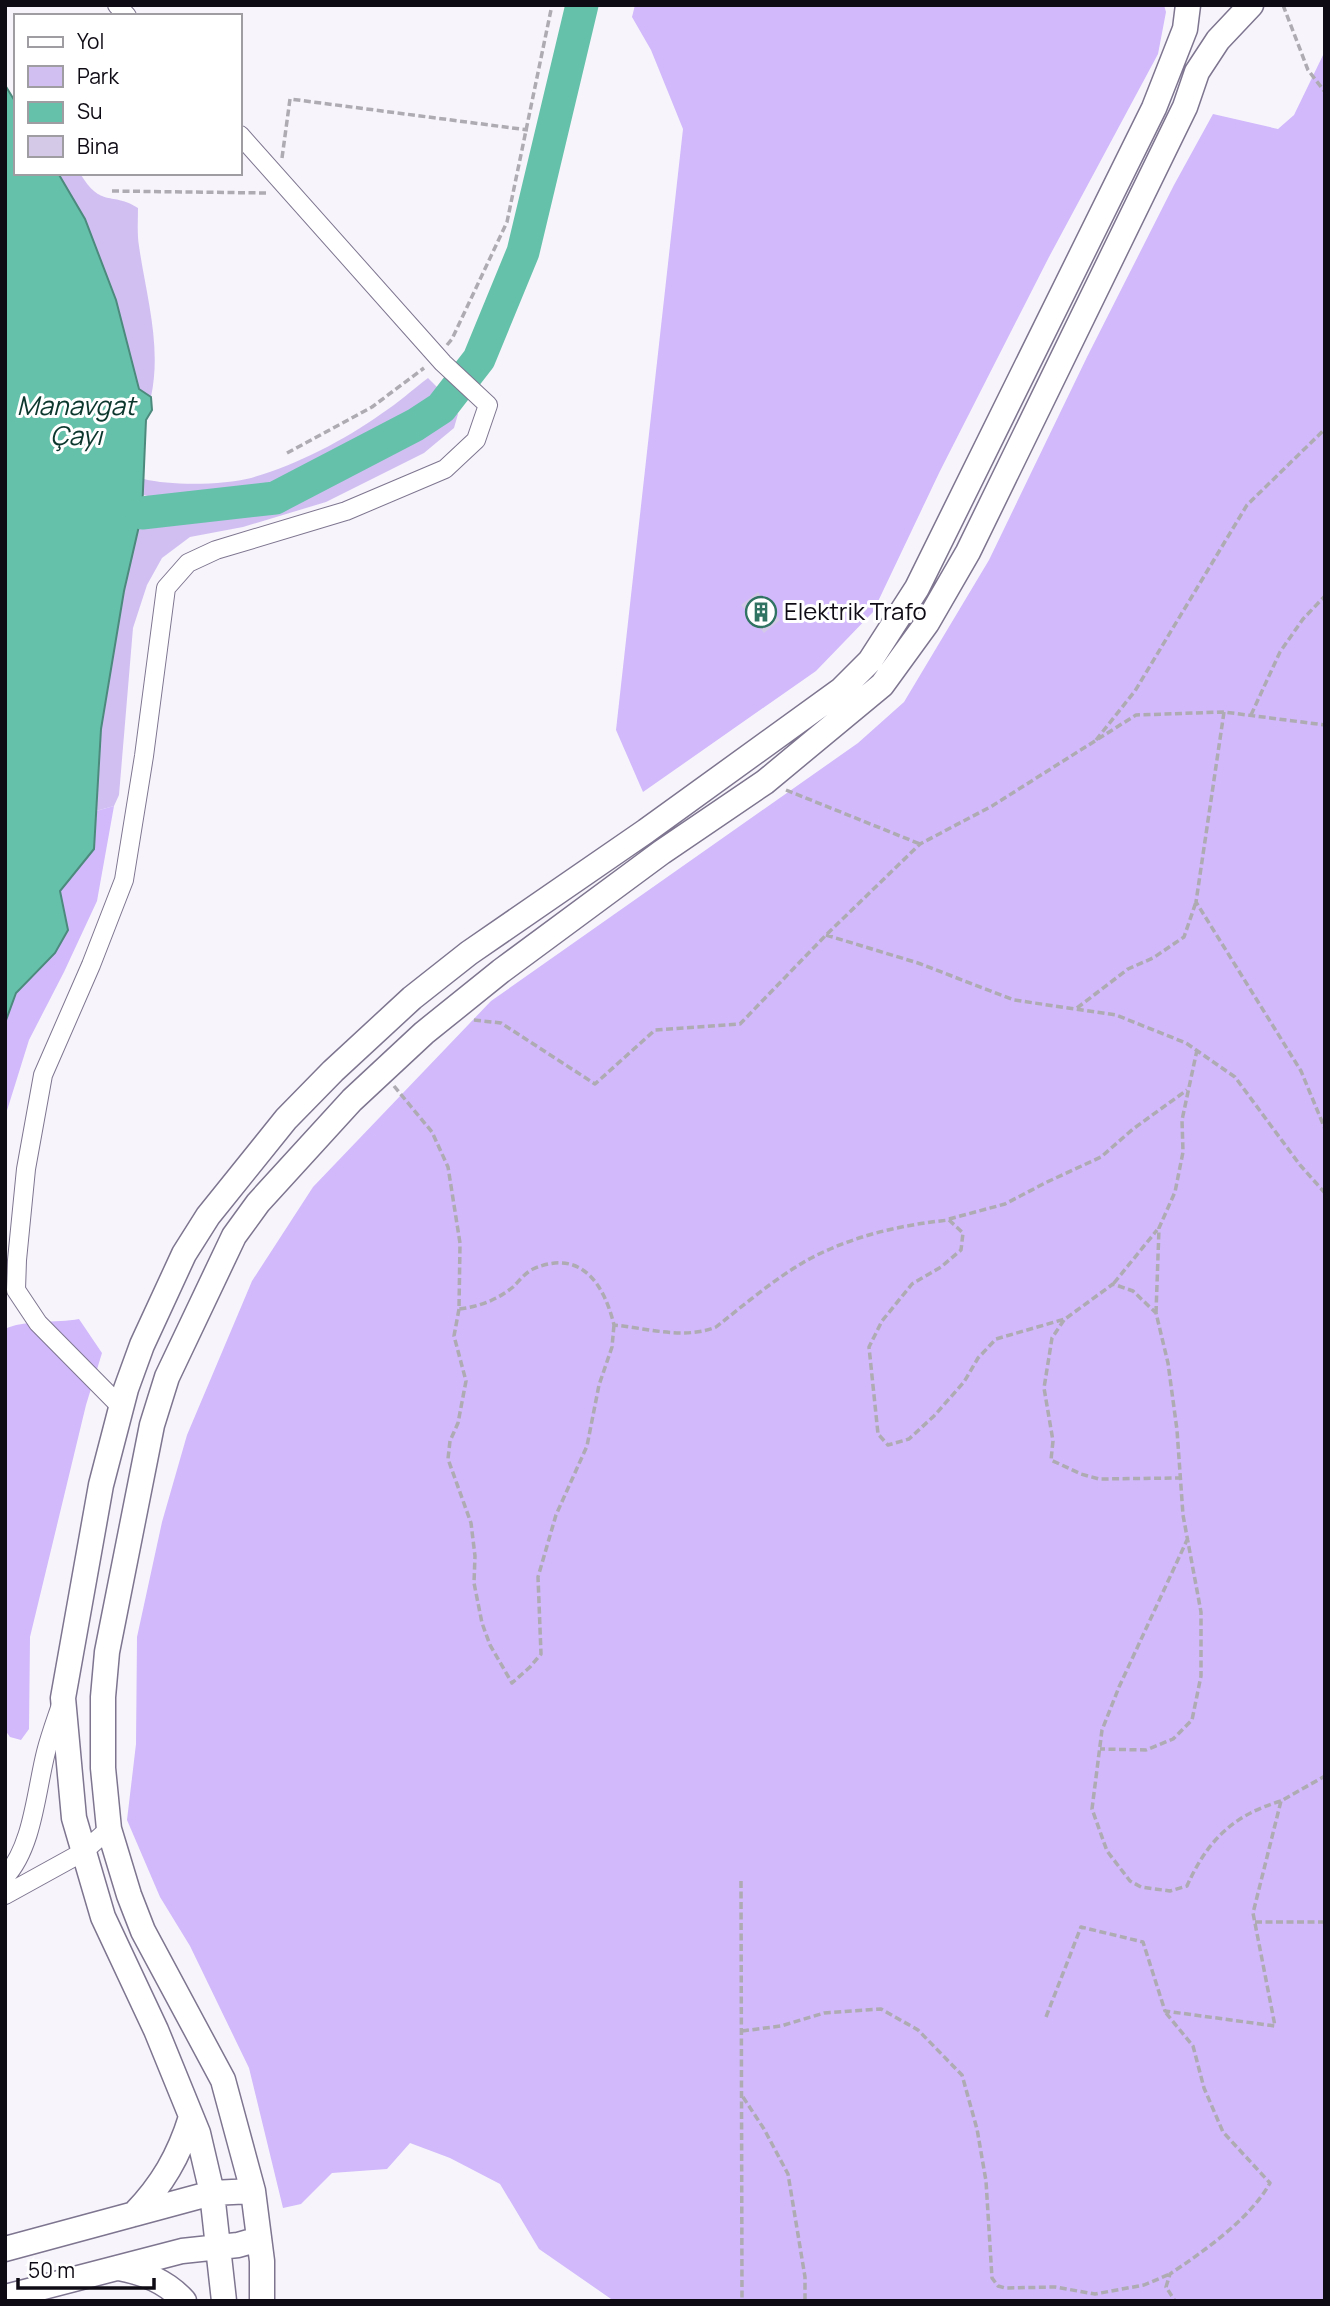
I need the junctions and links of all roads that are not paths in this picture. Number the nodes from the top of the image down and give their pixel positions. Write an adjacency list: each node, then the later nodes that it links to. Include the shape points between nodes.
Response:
1 (1188, 5): 5 (main road, via 1185,29 1154,108 917,587 870,662 841,690 469,953 333,1071 286,1119 190,1244 142,1345)
2 (1251, 5): 7 (main road, via 1218,40 1197,72 1185,107 968,552 927,623 882,685 765,782 662,852 444,1016 299,1157 234,1236 167,1377 152,1425 107,1652 103,1768)
3 (242, 137): 4 (street, via 440,359 488,405 477,440 445,469 346,511 216,550 188,564 166,588 124,880 43,1075)
4 (11, 1298): 5 (street)
5 (121, 1407): 6 (main road, via 101,1485)
6 (63, 1698): 8 (main road, via 74,1818); 9 (street, via 32,1822 13,1869)
7 (109, 1829): 8 (street); 12 (main road, via 143,1931 223,2080)
8 (83, 1852): 10 (street); 11 (main road, via 103,1917)
9 (5, 1877)
10 (5, 1895)
11 (191, 2117): 13 (main road); 14 (main road, via 172,2167)
12 (253, 2191): 13 (main road); 15 (main road)
13 (212, 2193): 14 (main road); 16 (main road)
14 (133, 2214): 17 (main road)
15 (259, 2239): 16 (main road); 22 (main road)
16 (218, 2248): 18 (main road, via 182,2251); 21 (main road)
17 (5, 2249)
18 (118, 2267): 19 (main road); 20 (main road, via 157,2280)
19 (5, 2297)
20 (184, 2301)
21 (224, 2301)
22 (262, 2301)

